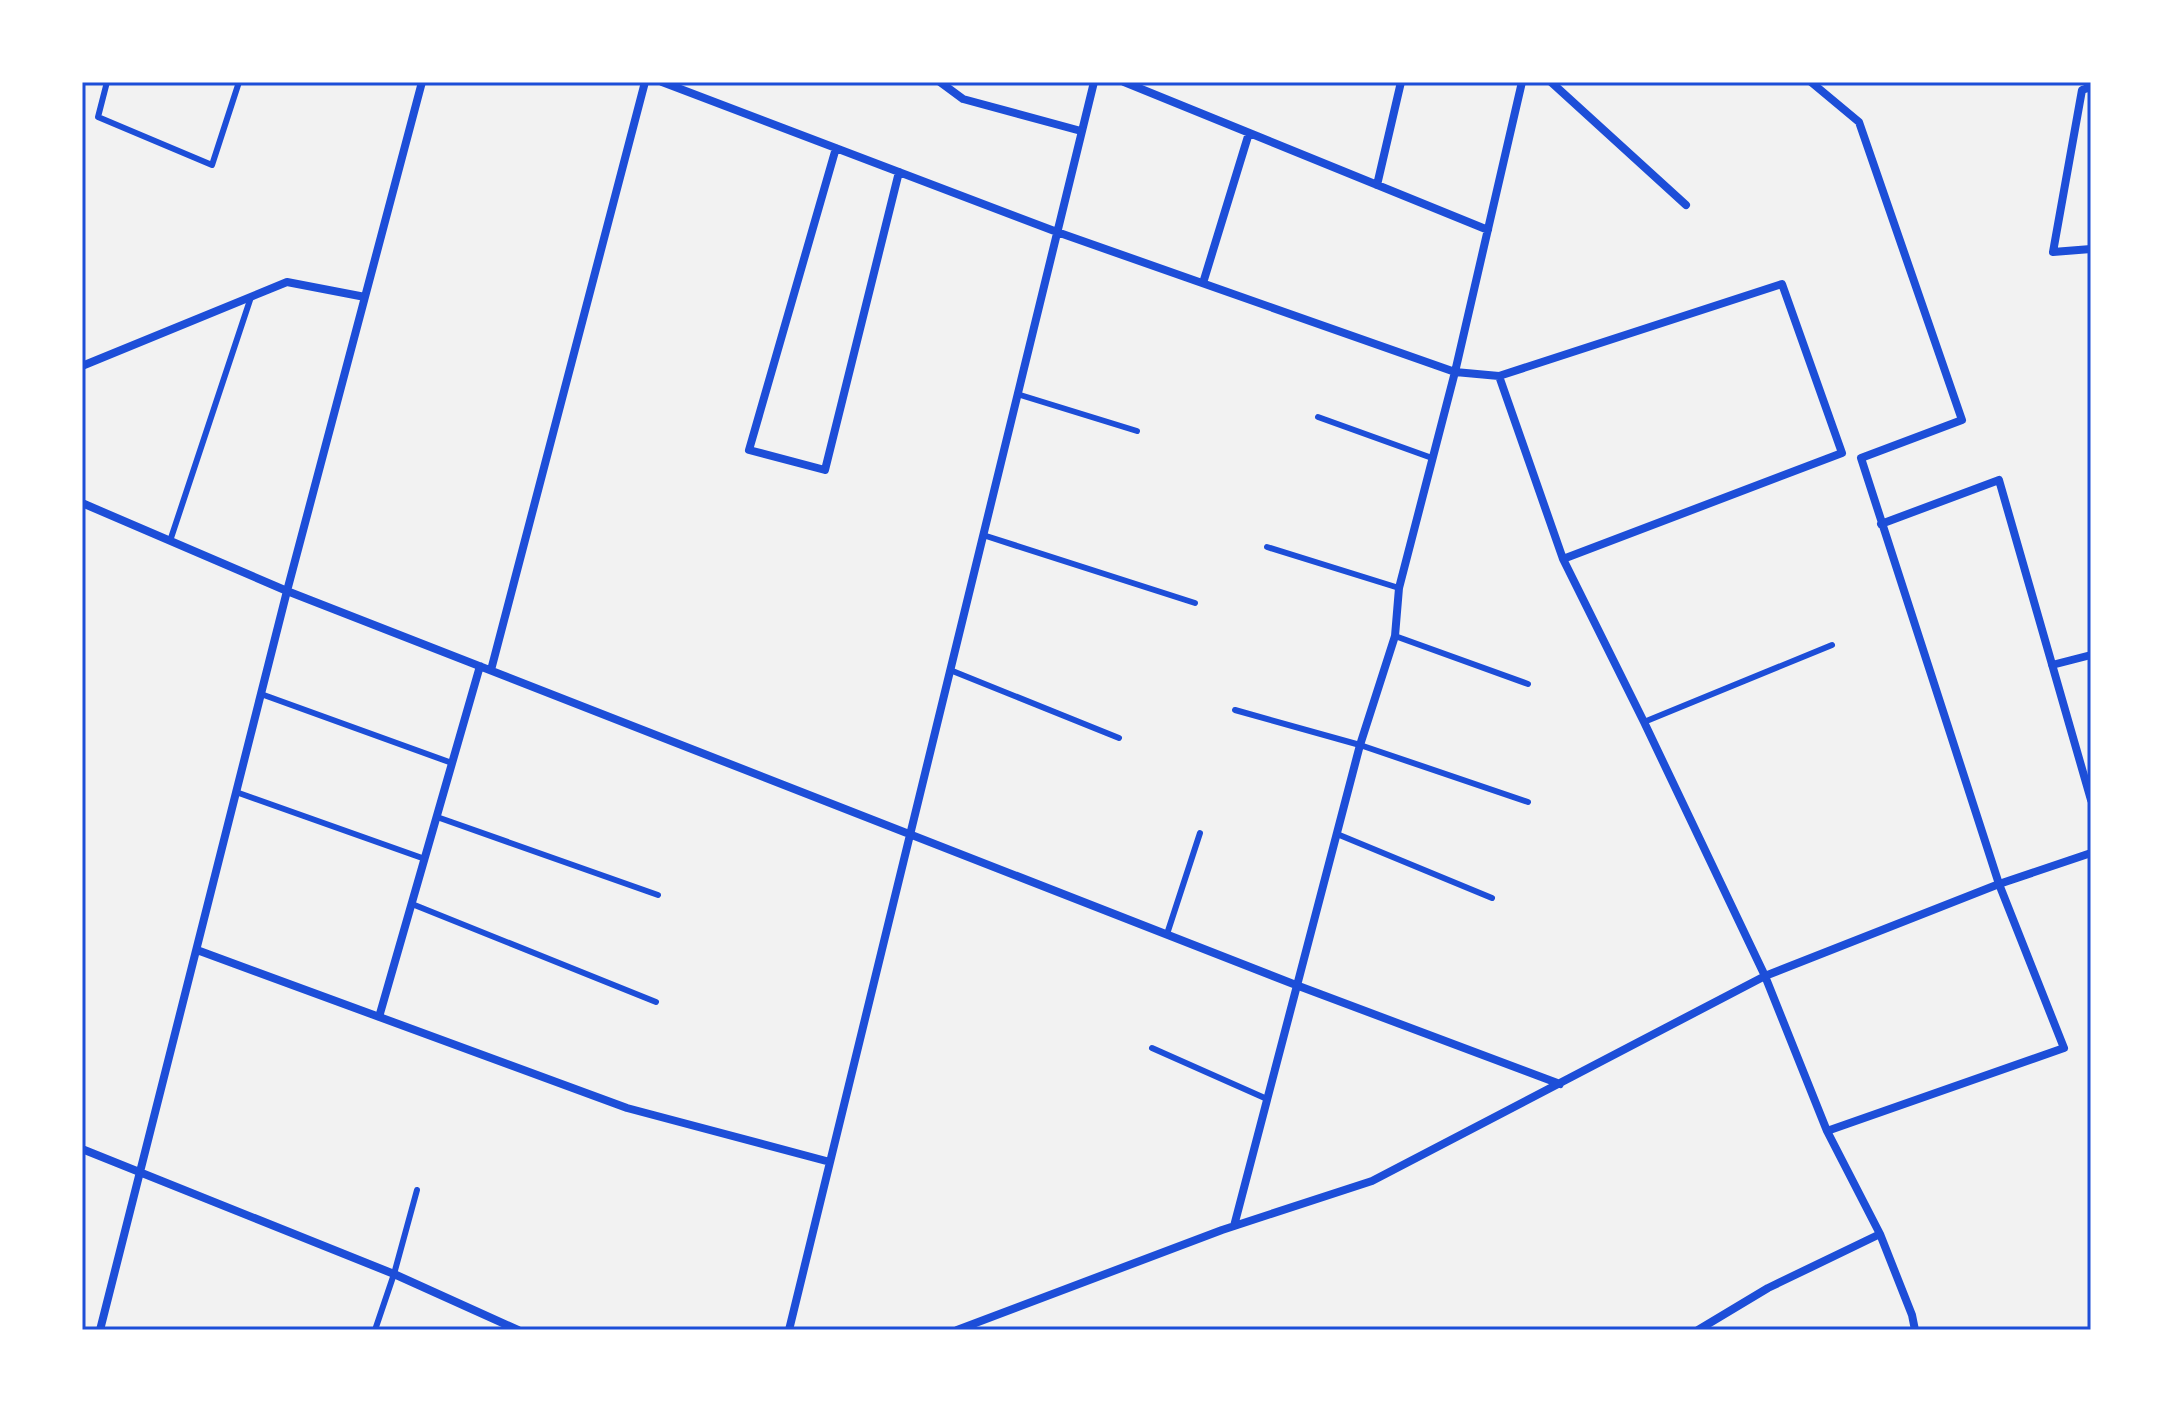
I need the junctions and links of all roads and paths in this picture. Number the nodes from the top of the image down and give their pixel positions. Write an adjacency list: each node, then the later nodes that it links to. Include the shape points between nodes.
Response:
1 (107, 82): 2 (lane, via 98,117 212,165)
2 (239, 82)
3 (422, 82): 25 (street)
4 (645, 82): 47 (street)
5 (662, 82): 16 (street)
6 (940, 82): 14 (street, via 963,99)
7 (1094, 82): 14 (street)
8 (1124, 82): 15 (street)
9 (1401, 82): 18 (street)
10 (1522, 82): 20 (street)
11 (1551, 82): 19 (street)
12 (1811, 82): 34 (street, via 1859,122 1962,420 1861,458)
13 (2091, 87): 22 (street, via 2082,90 2053,252)
14 (1081, 131): 21 (street)
15 (1249, 133): 18 (street); 23 (street)
16 (836, 148): 17 (street); 17 (street, via 749,450 825,470)
17 (899, 172): 21 (street)
18 (1377, 185): 20 (street)
19 (1686, 205)
20 (1488, 230): 27 (street)
21 (1057, 232): 23 (street); 29 (street)
22 (2091, 249)
23 (1203, 283): 27 (street)
24 (251, 297): 25 (street, via 287,282); 26 (street); 36 (lane)
25 (365, 297): 40 (street)
26 (82, 366)
27 (1455, 372): 28 (street); 32 (street)
28 (1499, 376): 38 (street); 38 (street, via 1782,284 1832,424 1842,453)
29 (1017, 394): 31 (lane); 35 (street)
30 (1318, 417): 32 (lane)
31 (1137, 431)
32 (1432, 458): 39 (street)
33 (82, 503): 36 (street)
34 (1881, 524): 45 (street, via 1999,480); 65 (street)
35 (983, 535): 41 (lane); 48 (street)
36 (170, 541): 40 (street)
37 (1267, 547): 39 (lane)
38 (1563, 559): 52 (street)
39 (1399, 588): 42 (street)
40 (287, 591): 46 (street); 50 (street)
41 (1195, 603)
42 (1395, 636): 49 (lane); 54 (street)
43 (1832, 645): 52 (lane)
44 (2091, 655): 45 (street)
45 (2052, 665): 57 (street)
46 (480, 666): 47 (street); 55 (street)
47 (491, 670): 60 (street)
48 (950, 670): 53 (lane); 60 (street)
49 (1528, 684)
50 (261, 694): 55 (lane); 56 (street)
51 (1235, 710): 54 (lane)
52 (1644, 722): 71 (street)
53 (1119, 738)
54 (1360, 745): 58 (lane); 62 (street)
55 (452, 763): 59 (street)
56 (236, 792): 64 (lane); 70 (street)
57 (2091, 800)
58 (1528, 802)
59 (437, 817): 64 (street); 66 (lane)
60 (910, 833): 69 (street); 80 (street)
61 (1200, 833): 69 (lane)
62 (1337, 834): 67 (lane); 72 (street)
63 (2091, 853): 65 (street)
64 (425, 859): 68 (street)
65 (1999, 884): 71 (street); 78 (street, via 2064,1048)
66 (658, 895)
67 (1492, 898)
68 (412, 904): 73 (lane); 74 (street)
69 (1167, 934): 72 (street)
70 (197, 950): 74 (street); 81 (street)
71 (1765, 976): 76 (street); 78 (street)
72 (1296, 985): 76 (street); 77 (street)
73 (656, 1002)
74 (379, 1017): 80 (street, via 627,1108)
75 (1152, 1048): 77 (lane)
76 (1560, 1084): 83 (street, via 1372,1181)
77 (1267, 1099): 83 (street)
78 (1827, 1131): 84 (street)
79 (82, 1149): 81 (street)
80 (830, 1162): 89 (street)
81 (140, 1171): 85 (street); 86 (street)
82 (417, 1190): 85 (lane)
83 (1234, 1226): 90 (street)
84 (1880, 1234): 91 (street, via 1768,1288); 92 (street)
85 (394, 1274): 87 (lane); 88 (street)
86 (100, 1330)
87 (375, 1330)
88 (518, 1330)
89 (789, 1330)
90 (957, 1330)
91 (1698, 1330)
92 (1915, 1330)

